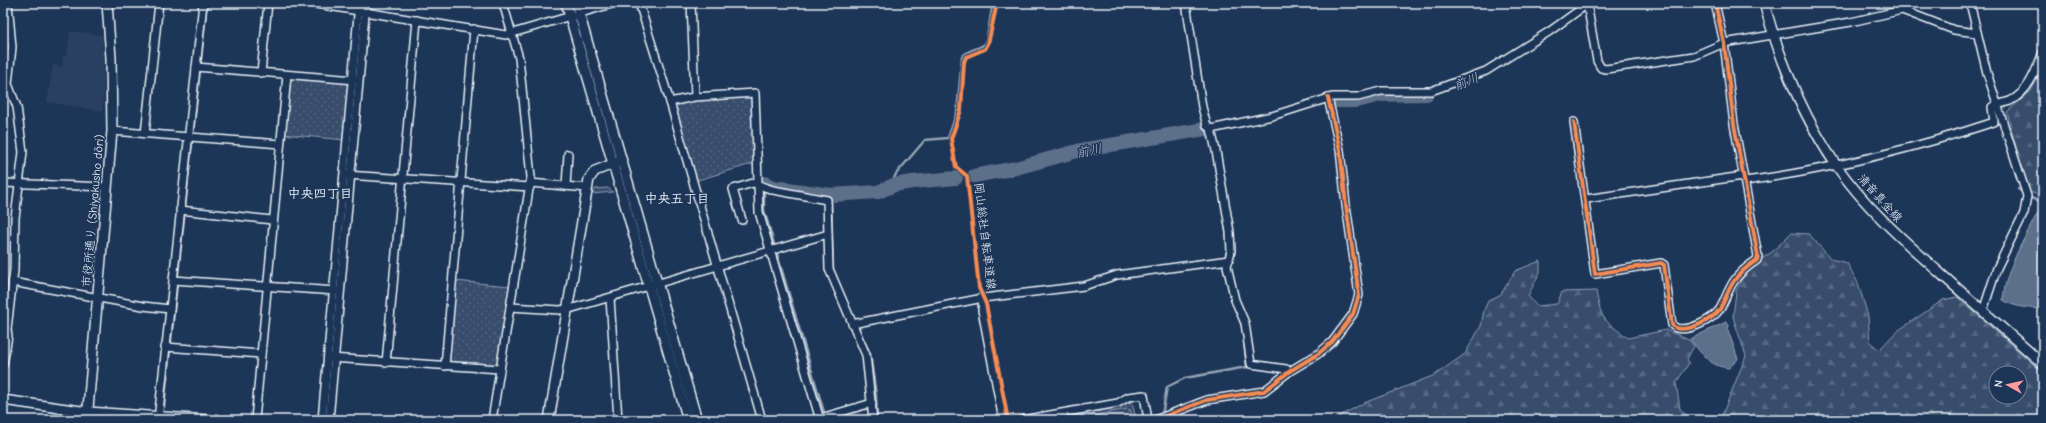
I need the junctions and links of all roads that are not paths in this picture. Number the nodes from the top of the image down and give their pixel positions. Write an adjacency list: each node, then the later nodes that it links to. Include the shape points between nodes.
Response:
1 (8, 3): 34 (street, via 12,47)
2 (107, 3): 41 (street, 市役所通り (Shiyakusho dōri), via 112,58)
3 (159, 3): 42 (street)
4 (203, 3): 30 (street)
5 (268, 3): 31 (street)
6 (310, 3): 20 (street)
7 (366, 3): 20 (street)
8 (503, 3): 26 (street)
9 (566, 3): 22 (street)
10 (576, 3): 21 (street)
11 (615, 3): 21 (street)
12 (639, 3): 37 (street)
13 (691, 3): 35 (street)
14 (1186, 3): 40 (street, via 1202,107 1207,126)
15 (1715, 3): 28 (street)
16 (1764, 3): 27 (street, 清音真金線)
17 (1970, 3): 25 (street)
18 (1587, 4): 19 (street); 28 (street, via 1597,61 1601,68 1694,56)
19 (1578, 6): 36 (street, via 1550,31 1486,71 1431,91 1381,91 1358,97)
20 (361, 9): 23 (street); 33 (street)
21 (580, 13): 22 (street); 46 (street)
22 (570, 16): 26 (street); 46 (street)
23 (417, 20): 24 (street); 50 (street)
24 (474, 29): 26 (street); 53 (street)
25 (1977, 33): 27 (street, via 1954,30 1902,10 1851,22); 38 (street)
26 (512, 34): 54 (street, via 519,58)
27 (1773, 35): 28 (street); 47 (street, 清音真金線, via 1802,109)
28 (1724, 43): 49 (street)
29 (2043, 52): 38 (street, via 2024,90 2010,101)
30 (198, 67): 31 (street); 43 (street)
31 (261, 72): 32 (street)
32 (287, 75): 33 (street); 44 (street)
33 (356, 80): 48 (street)
34 (6, 84): 52 (street, via 17,107 23,152)
35 (695, 96): 37 (street); 56 (street, via 755,93)
36 (1328, 98): 40 (street, via 1266,118); 109 (street, via 1340,150 1359,295 1352,314 1332,342 1264,391 1207,400)
37 (670, 102): 66 (street)
38 (1998, 105): 47 (street, via 1992,107 1994,122 1909,148); 78 (street, via 2027,196 2024,213 1997,268)
39 (1574, 122): 59 (street)
40 (1211, 129): 65 (street, via 1230,232)
41 (112, 131): 42 (street); 57 (street, 市役所通り (Shiyakusho dōri))
42 (145, 134): 43 (street)
43 (188, 138): 44 (street); 60 (street)
44 (280, 144): 61 (street)
45 (568, 154): 55 (street)
46 (618, 162): 58 (street, via 595,171); 69 (street)
47 (1837, 166): 49 (street); 78 (street, 清音真金線, via 1888,226)
48 (347, 175): 50 (street); 71 (street)
49 (1744, 178): 59 (street); 59 (street, via 1757,260 1742,271 1714,315 1681,330 1672,325 1664,265 1661,263 1595,274)
50 (403, 179): 53 (street); 84 (street)
51 (3, 183): 52 (street)
52 (20, 183): 57 (street); 68 (street, via 15,218)
53 (460, 183): 54 (street); 87 (street)
54 (530, 185): 55 (street); 75 (street)
55 (566, 186): 58 (street)
56 (762, 186): 62 (street, via 753,183 733,189); 63 (street, via 827,200); 64 (street, via 759,212)
57 (107, 187): 72 (street, 市役所通り (Shiyakusho dōri))
58 (587, 188): 76 (street)
59 (1586, 199)
60 (183, 211): 61 (street); 67 (street)
61 (272, 220): 70 (street)
62 (742, 220)
63 (828, 234): 64 (street); 79 (street, via 829,269)
64 (774, 250): 66 (street); 94 (street)
65 (1229, 260): 74 (street, via 1117,275 1084,286); 89 (street, via 1229,276 1244,322 1251,364)
66 (717, 267): 69 (street); 104 (street)
67 (176, 281): 70 (street); 77 (street)
68 (12, 282): 72 (street); 80 (street)
69 (653, 285): 73 (street); 102 (street); 103 (street)
70 (267, 286): 71 (street); 82 (street)
71 (336, 291): 83 (street)
72 (97, 297): 77 (street); 92 (street, 市役所通り (Shiyakusho dōri))
73 (610, 298): 76 (street); 101 (street)
74 (983, 298): 79 (street); 106 (street, via 982,310)
75 (510, 307): 76 (street); 88 (street)
76 (567, 308): 100 (street)
77 (170, 309): 81 (street)
78 (1983, 311): 85 (street, 清音真金線)
79 (854, 324): 91 (street, via 866,355)
80 (5, 328): 86 (street, via 8,336)
81 (169, 347): 82 (street); 93 (street)
82 (261, 354): 96 (street)
83 (330, 358): 84 (street); 97 (street); 98 (street)
84 (386, 363): 87 (street)
85 (2043, 364)
86 (3, 365)
87 (445, 366): 88 (street)
88 (500, 369): 99 (street)
89 (1286, 369)
90 (3, 400): 92 (street)
91 (872, 403): 94 (street); 105 (street)
92 (87, 416): 93 (street)
93 (158, 418): 95 (street)
94 (818, 419)
95 (209, 420)
96 (255, 420)
97 (322, 420)
98 (329, 420)
99 (492, 420)
100 (549, 420)
101 (618, 420)
102 (688, 420)
103 (697, 420)
104 (762, 420)
105 (873, 420)
106 (1003, 420)
107 (1022, 420): 108 (street, via 1118,403 1128,397 1144,394)
108 (1148, 420)
109 (1155, 420)

